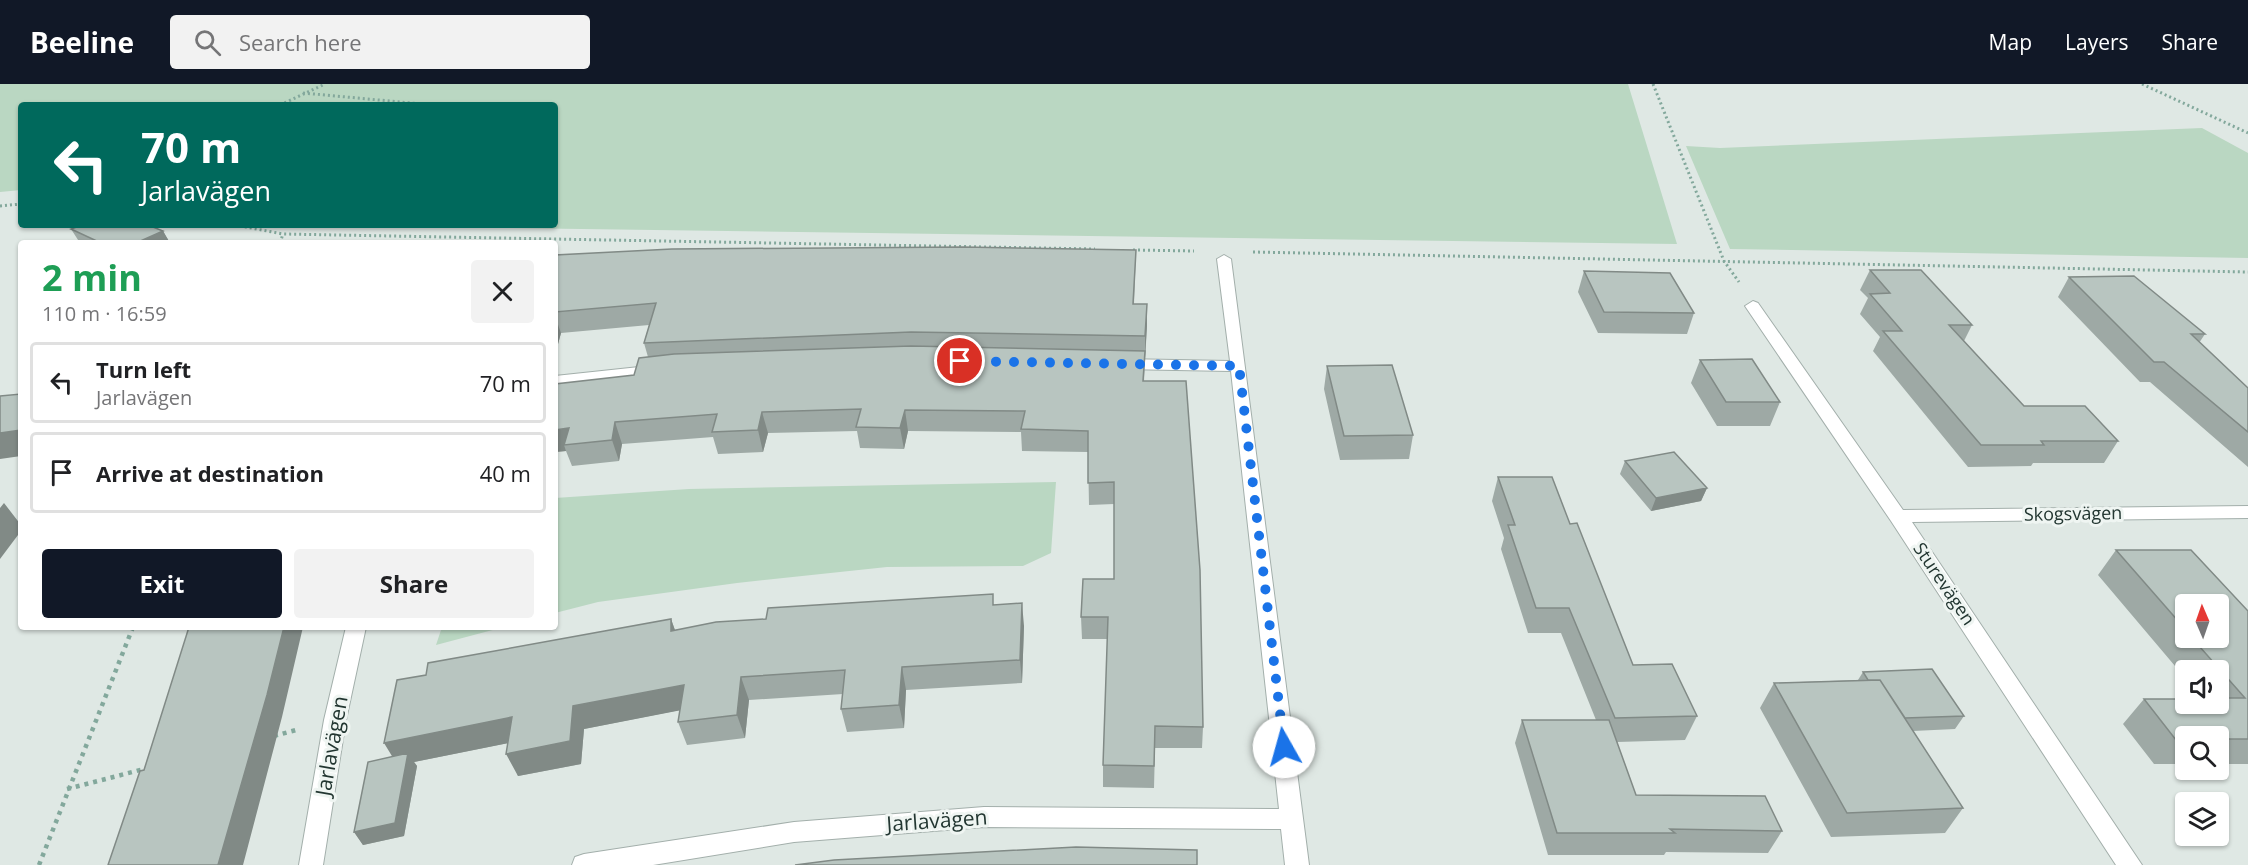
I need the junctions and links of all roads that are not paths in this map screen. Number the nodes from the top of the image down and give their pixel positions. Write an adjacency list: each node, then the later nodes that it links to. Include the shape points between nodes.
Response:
1 (1224, 259): 4 (street)
2 (1753, 306): 8 (street, Sturevägen)
3 (1099, 363): 4 (street)
4 (1239, 366): 10 (street)
5 (680, 368): 6 (street)
6 (558, 381)
7 (2248, 512): 8 (street, Skogsvägen)
8 (1899, 516): 14 (street, Sturevägen)
9 (355, 630): 11 (street, Jarlavägen, via 335,720)
10 (1293, 819): 12 (street, Jarlavägen, via 984,817 794,832); 13 (street)
11 (311, 865)
12 (584, 865)
13 (1297, 865)
14 (2130, 865)

